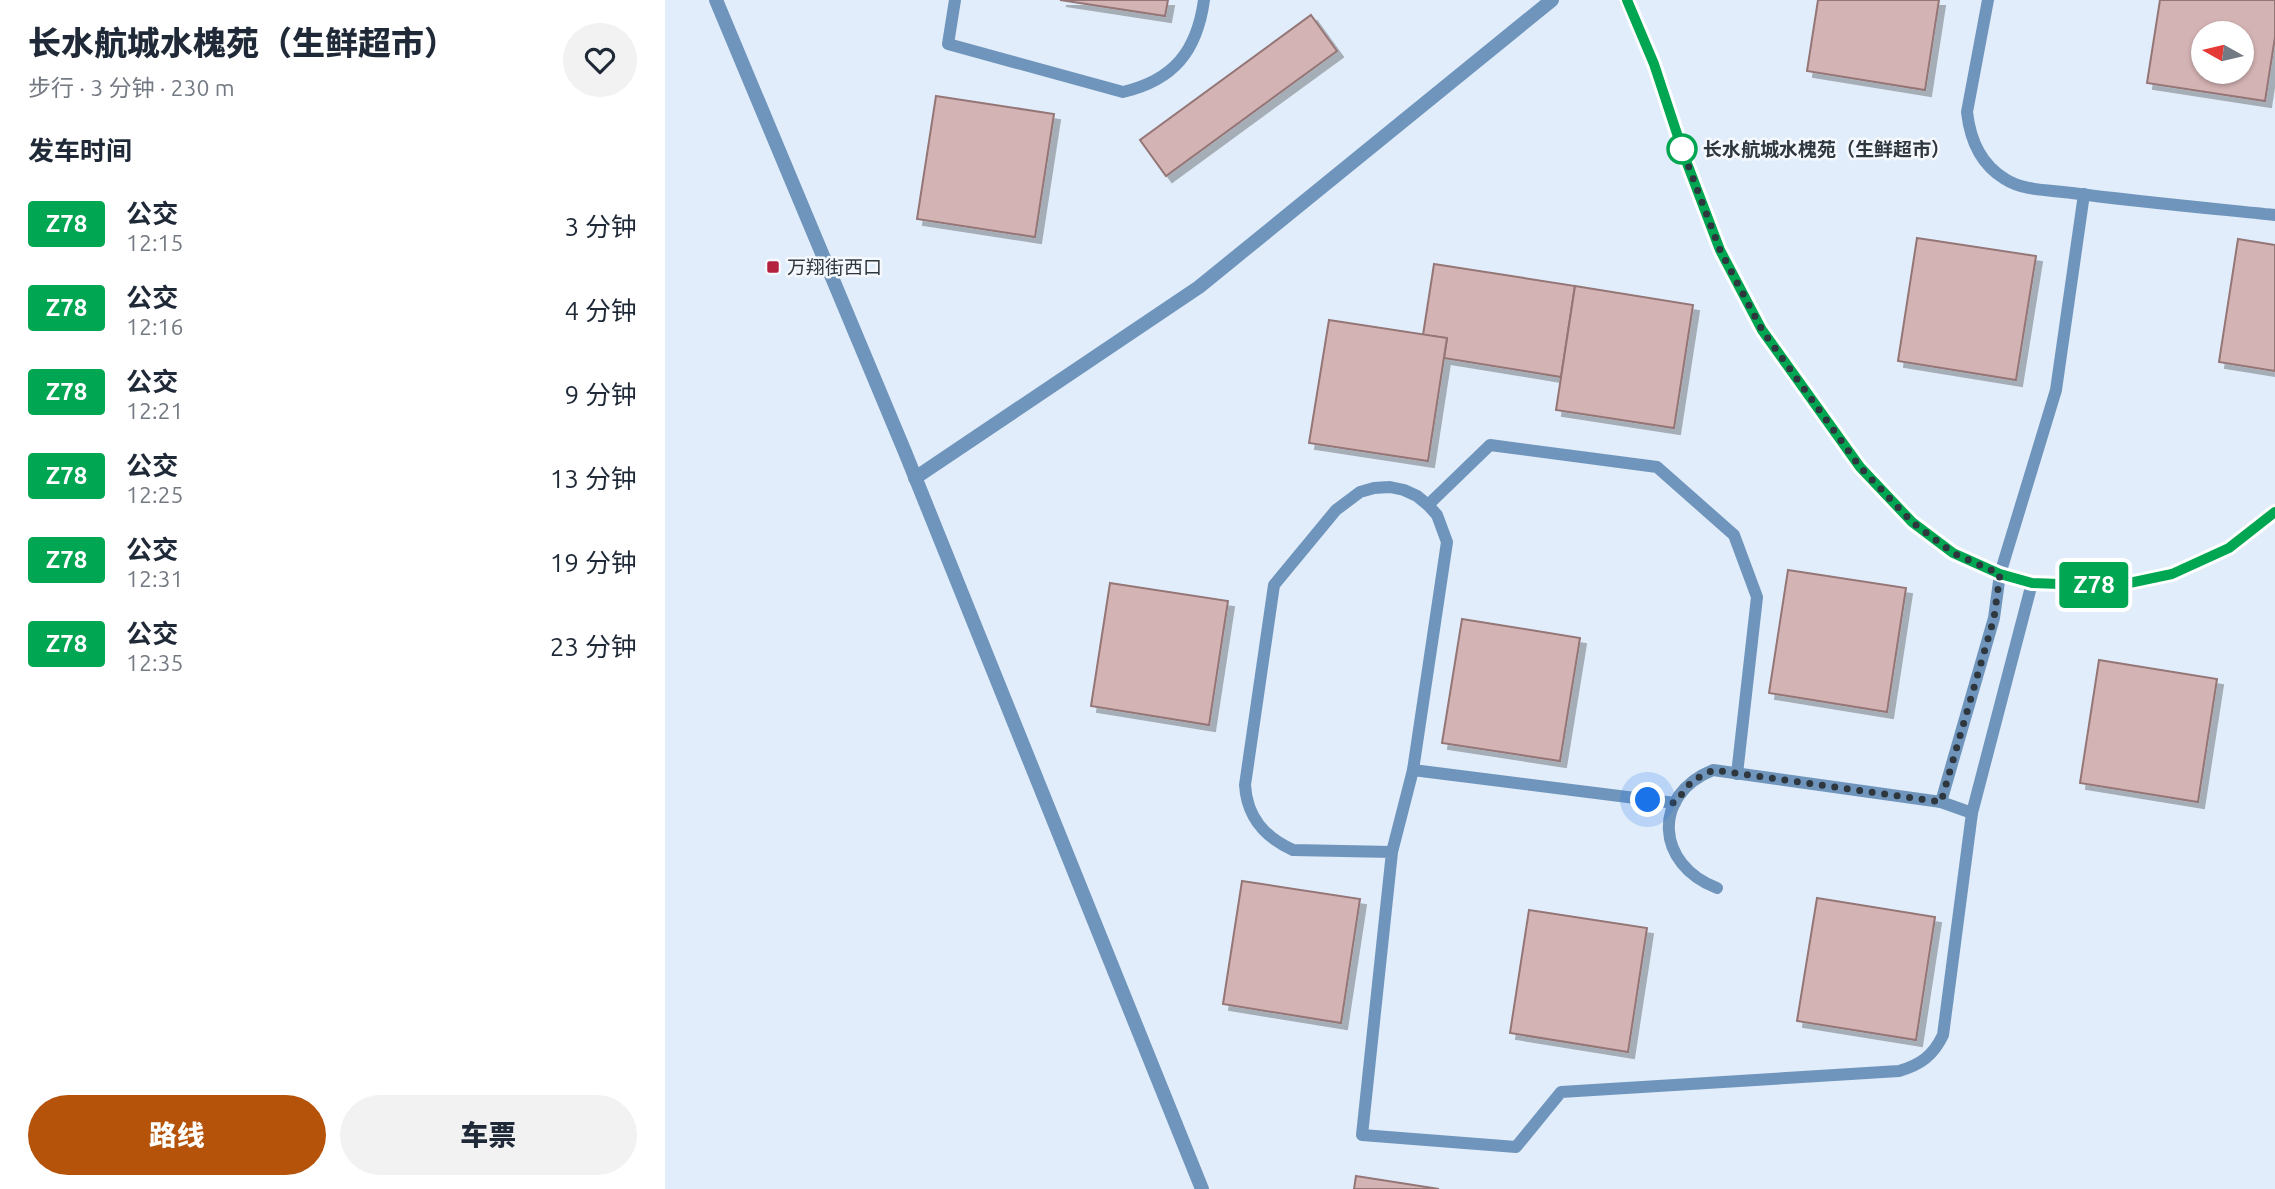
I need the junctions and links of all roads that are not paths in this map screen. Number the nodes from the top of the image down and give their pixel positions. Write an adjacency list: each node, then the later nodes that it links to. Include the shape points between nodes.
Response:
1 (716, 0): 9 (street)
2 (955, 0): 3 (lane, via 948,44 1123,92 1158,80 1179,62 1195,39)
3 (1204, 0)
4 (1552, 0): 9 (street, via 1199,287)
5 (1626, 0): 12 (street, via 1654,64 1720,250 1762,330 1860,467 1912,522 1953,553)
6 (1988, 0): 7 (lane, via 1967,112 1975,145 1993,170 2017,186)
7 (2084, 194): 8 (lane); 12 (lane, via 2056,390)
8 (2275, 215)
9 (915, 478): 21 (street)
10 (1428, 505): 14 (lane, via 1447,542); 15 (lane, via 1490,445 1657,467 1734,535 1756,597); 19 (lane, via 1417,496 1389,487 1360,492 1336,510 1274,585 1245,772 1250,812 1279,844 1293,850)
11 (2275, 512): 13 (street, via 2229,548 2172,574 2115,586)
12 (2000, 574): 13 (street); 16 (lane, via 1994,618)
13 (2032, 583): 18 (lane)
14 (1413, 770): 17 (lane); 19 (lane)
15 (1737, 774): 16 (lane); 17 (lane, via 1713,770 1702,775)
16 (1941, 802): 18 (lane)
17 (1675, 803): 20 (lane, via 1669,834 1679,863)
18 (1972, 813): 19 (lane, via 1943,1035 1922,1063 1899,1071 1561,1092 1516,1147 1363,1135)
19 (1392, 852)
20 (1717, 888)
21 (1202, 1189)

